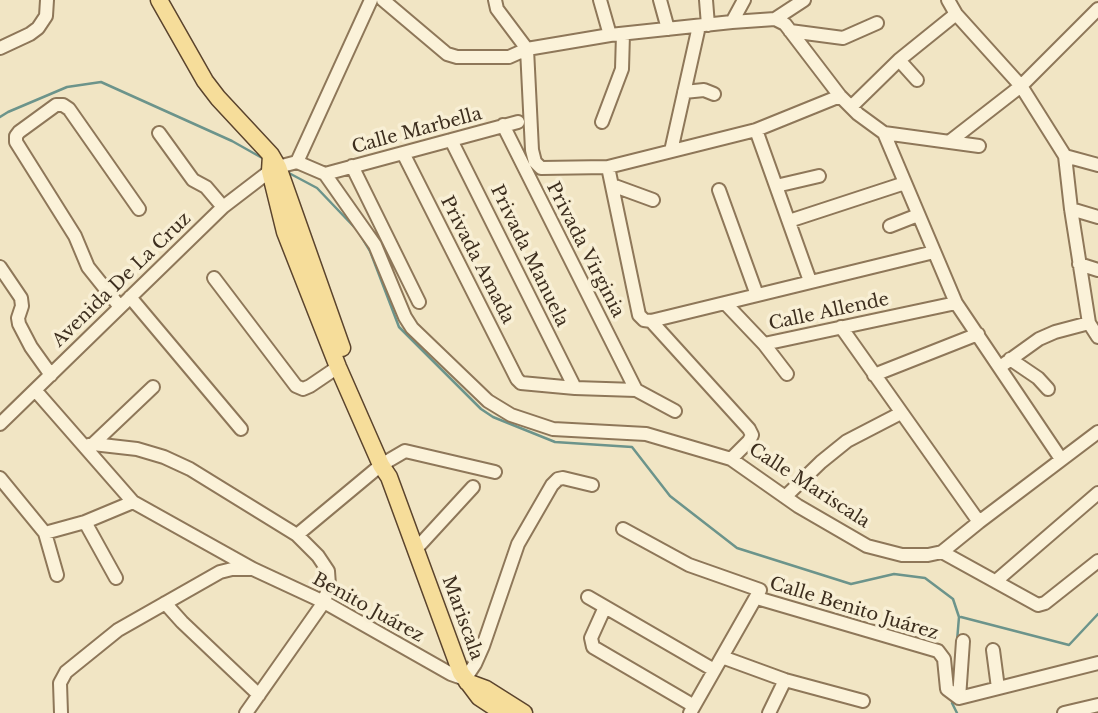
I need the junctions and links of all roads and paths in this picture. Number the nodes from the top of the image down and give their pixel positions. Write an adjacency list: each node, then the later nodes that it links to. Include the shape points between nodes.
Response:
1 (47, 0): 21 (street, via 46,16 38,28)
2 (159, 0): 43 (main road, via 205,81)
3 (371, 0): 42 (street)
4 (383, 0): 22 (street, via 452,56 509,57)
5 (495, 0): 22 (street)
6 (600, 0): 20 (street)
7 (660, 0): 18 (street)
8 (706, 0): 16 (street)
9 (744, 0): 14 (street)
10 (804, 0): 17 (street)
11 (948, 0): 13 (street)
12 (1098, 9): 25 (street)
13 (956, 13): 23 (street); 25 (street)
14 (732, 22): 16 (street); 17 (street)
15 (877, 23): 17 (street, via 843,38)
16 (704, 25): 18 (street); 26 (street)
17 (783, 25): 28 (street)
18 (668, 29): 19 (street)
19 (623, 34): 20 (street); 31 (street, via 622,69)
20 (610, 35): 22 (street)
21 (0, 48)
22 (527, 50): 46 (street, via 535,162 541,168)
23 (899, 60): 24 (street); 29 (street)
24 (917, 80)
25 (1021, 86): 37 (street); 41 (street)
26 (684, 92): 27 (street); 39 (street)
27 (714, 94)
28 (840, 96): 29 (street); 33 (street)
29 (851, 107): 35 (street)
30 (518, 122): 32 (street, Calle Marbella)
31 (602, 122)
32 (503, 125): 36 (street, Calle Marbella); 88 (street, Privada Virginia)
33 (756, 130): 39 (street); 51 (street)
34 (159, 133): 54 (street, via 193,180)
35 (884, 133): 37 (street); 49 (street)
36 (451, 139): 40 (street, Calle Marbella); 85 (street, Privada Manuela)
37 (949, 142): 38 (street)
38 (979, 146)
39 (671, 151): 46 (street)
40 (403, 153): 45 (street, Calle Marbella); 85 (street, Privada Amada, via 521,383)
41 (1065, 156): 44 (street); 56 (street)
42 (297, 162): 43 (street); 47 (street)
43 (274, 165): 54 (street, Avenida De La Cruz); 80 (main road, via 285,233); 97 (main road)
44 (1098, 165)
45 (352, 166): 47 (street, Calle Marbella); 69 (street)
46 (608, 167): 50 (street)
47 (325, 174): 96 (street, Calle Mariscala, via 376,245 411,328 488,401 553,429 646,434)
48 (819, 176): 51 (street)
49 (905, 183): 57 (street); 59 (street)
50 (612, 185): 53 (street); 73 (street, via 639,315)
51 (776, 186): 59 (street)
52 (719, 190): 67 (street)
53 (653, 200)
54 (223, 207): 68 (street, Avenida De La Cruz)
55 (139, 209): 72 (street, via 69,108 56,105 16,136 75,236 88,267)
56 (1071, 209): 58 (street); 62 (street)
57 (918, 215): 60 (street); 61 (street)
58 (1098, 217)
59 (789, 221): 66 (street)
60 (890, 226)
61 (934, 251): 66 (street); 71 (street)
62 (1079, 264): 64 (street); 74 (street)
63 (0, 267): 82 (street, via 21,298 18,318 30,347)
64 (1098, 270)
65 (214, 278): 80 (street, via 296,386 310,386)
66 (810, 281): 67 (street)
67 (757, 295): 70 (street)
68 (130, 297): 72 (street, Avenida De La Cruz); 92 (street)
69 (419, 302)
70 (725, 303): 73 (street); 78 (street, Calle Allende)
71 (956, 303): 75 (street, Calle Allende); 76 (street)
72 (120, 307): 82 (street, Avenida De La Cruz)
73 (651, 321): 96 (street, via 749,429 749,441)
74 (1090, 323): 77 (street); 79 (street, via 1038,339)
75 (841, 327): 78 (street, Calle Allende); 83 (street)
76 (978, 334): 79 (street); 83 (street)
77 (1098, 337)
78 (764, 344): 81 (street)
79 (1005, 363): 86 (street, via 1038,378); 95 (street)
80 (338, 367): 97 (main road)
81 (787, 374)
82 (51, 375): 87 (street, Avenida De La Cruz)
83 (874, 375): 90 (street)
84 (153, 387): 94 (street)
85 (575, 388): 88 (street)
86 (1048, 389)
87 (35, 390): 91 (street, Avenida De La Cruz); 94 (street, Benito Juárez)
88 (636, 390): 89 (street)
89 (675, 411)
90 (901, 413): 103 (street, via 847,441); 106 (street)
91 (0, 424)
92 (242, 429)
93 (1098, 432): 95 (street)
94 (88, 445): 104 (street, Benito Juárez); 109 (street, via 137,449 163,457)
95 (1061, 458): 106 (street)
96 (731, 459): 103 (street, Calle Mariscala)
97 (386, 468): 98 (street, via 405,451); 109 (street); 110 (main road)
98 (495, 472)
99 (0, 478): 108 (street)
100 (592, 485): 127 (street, via 563,478 551,485 518,544 483,646)
101 (473, 487): 110 (street)
102 (1098, 493): 116 (street)
103 (785, 497): 111 (street, Calle Mariscala, via 867,546 902,555)
104 (133, 502): 105 (street); 113 (street, Benito Juárez)
105 (85, 522): 108 (street); 115 (street)
106 (979, 522): 111 (street)
107 (623, 529): 117 (street, via 689,565)
108 (46, 533): 114 (street)
109 (297, 535): 119 (street, via 328,571)
110 (416, 548): 127 (main road, Mariscala)
111 (942, 552): 116 (street)
112 (1098, 562): 116 (street, via 1038,605)
113 (253, 569): 119 (street, Benito Juárez); 120 (street, via 220,572)
114 (57, 575)
115 (116, 578)
116 (996, 581)
117 (758, 594): 124 (street, Calle Benito Juárez); 131 (street, Calle Benito Juárez, via 938,651 944,659 946,685)
118 (589, 597): 121 (street)
119 (324, 602): 127 (street, Benito Juárez); 130 (street)
120 (165, 603): 130 (street); 135 (street, via 118,630 66,672 60,683)
121 (605, 607): 126 (street); 134 (street, via 592,638 593,647)
122 (963, 641): 131 (street)
123 (993, 649): 129 (street)
124 (722, 657): 126 (street, Calle Benito Juárez); 128 (street)
125 (1098, 663): 129 (street)
126 (715, 670): 134 (street, Calle Benito Juárez)
127 (466, 680): 137 (main road, Mariscala, via 479,698); 138 (main road)
128 (785, 680): 132 (street); 139 (street)
129 (998, 688): 131 (street)
130 (259, 695): 136 (street)
131 (955, 696)
132 (863, 701)
133 (1098, 705): 140 (street)
134 (692, 709)
135 (61, 713)
136 (246, 713)
137 (503, 713)
138 (524, 713)
139 (769, 713)
140 (1064, 713)

